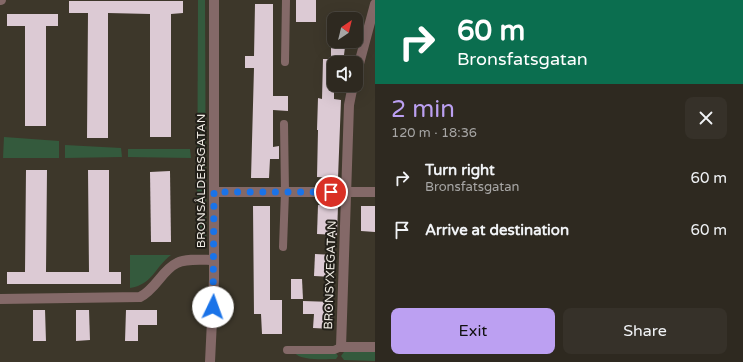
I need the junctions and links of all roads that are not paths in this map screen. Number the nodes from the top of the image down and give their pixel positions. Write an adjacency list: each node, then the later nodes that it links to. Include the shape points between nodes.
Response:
1 (214, 0): 8 (street, BRONSÅLDERSGATAN)
2 (286, 0): 5 (lane)
3 (375, 4): 4 (street)
4 (361, 56)
5 (285, 62)
6 (352, 92): 10 (street, BRONSYXEGATAN)
7 (284, 124): 9 (lane)
8 (214, 192): 9 (street); 13 (street, BRONSÅLDERSGATAN)
9 (285, 192): 10 (street); 12 (lane)
10 (346, 192): 11 (street); 15 (street, BRONSYXEGATAN)
11 (375, 192)
12 (283, 247)
13 (214, 260): 14 (street, via 177,263 168,269 149,293 140,297); 18 (street, BRONSÅLDERSGATAN)
14 (0, 299)
15 (341, 347): 16 (street); 17 (lane, via 334,350)
16 (375, 347)
17 (287, 350)
18 (210, 362)

